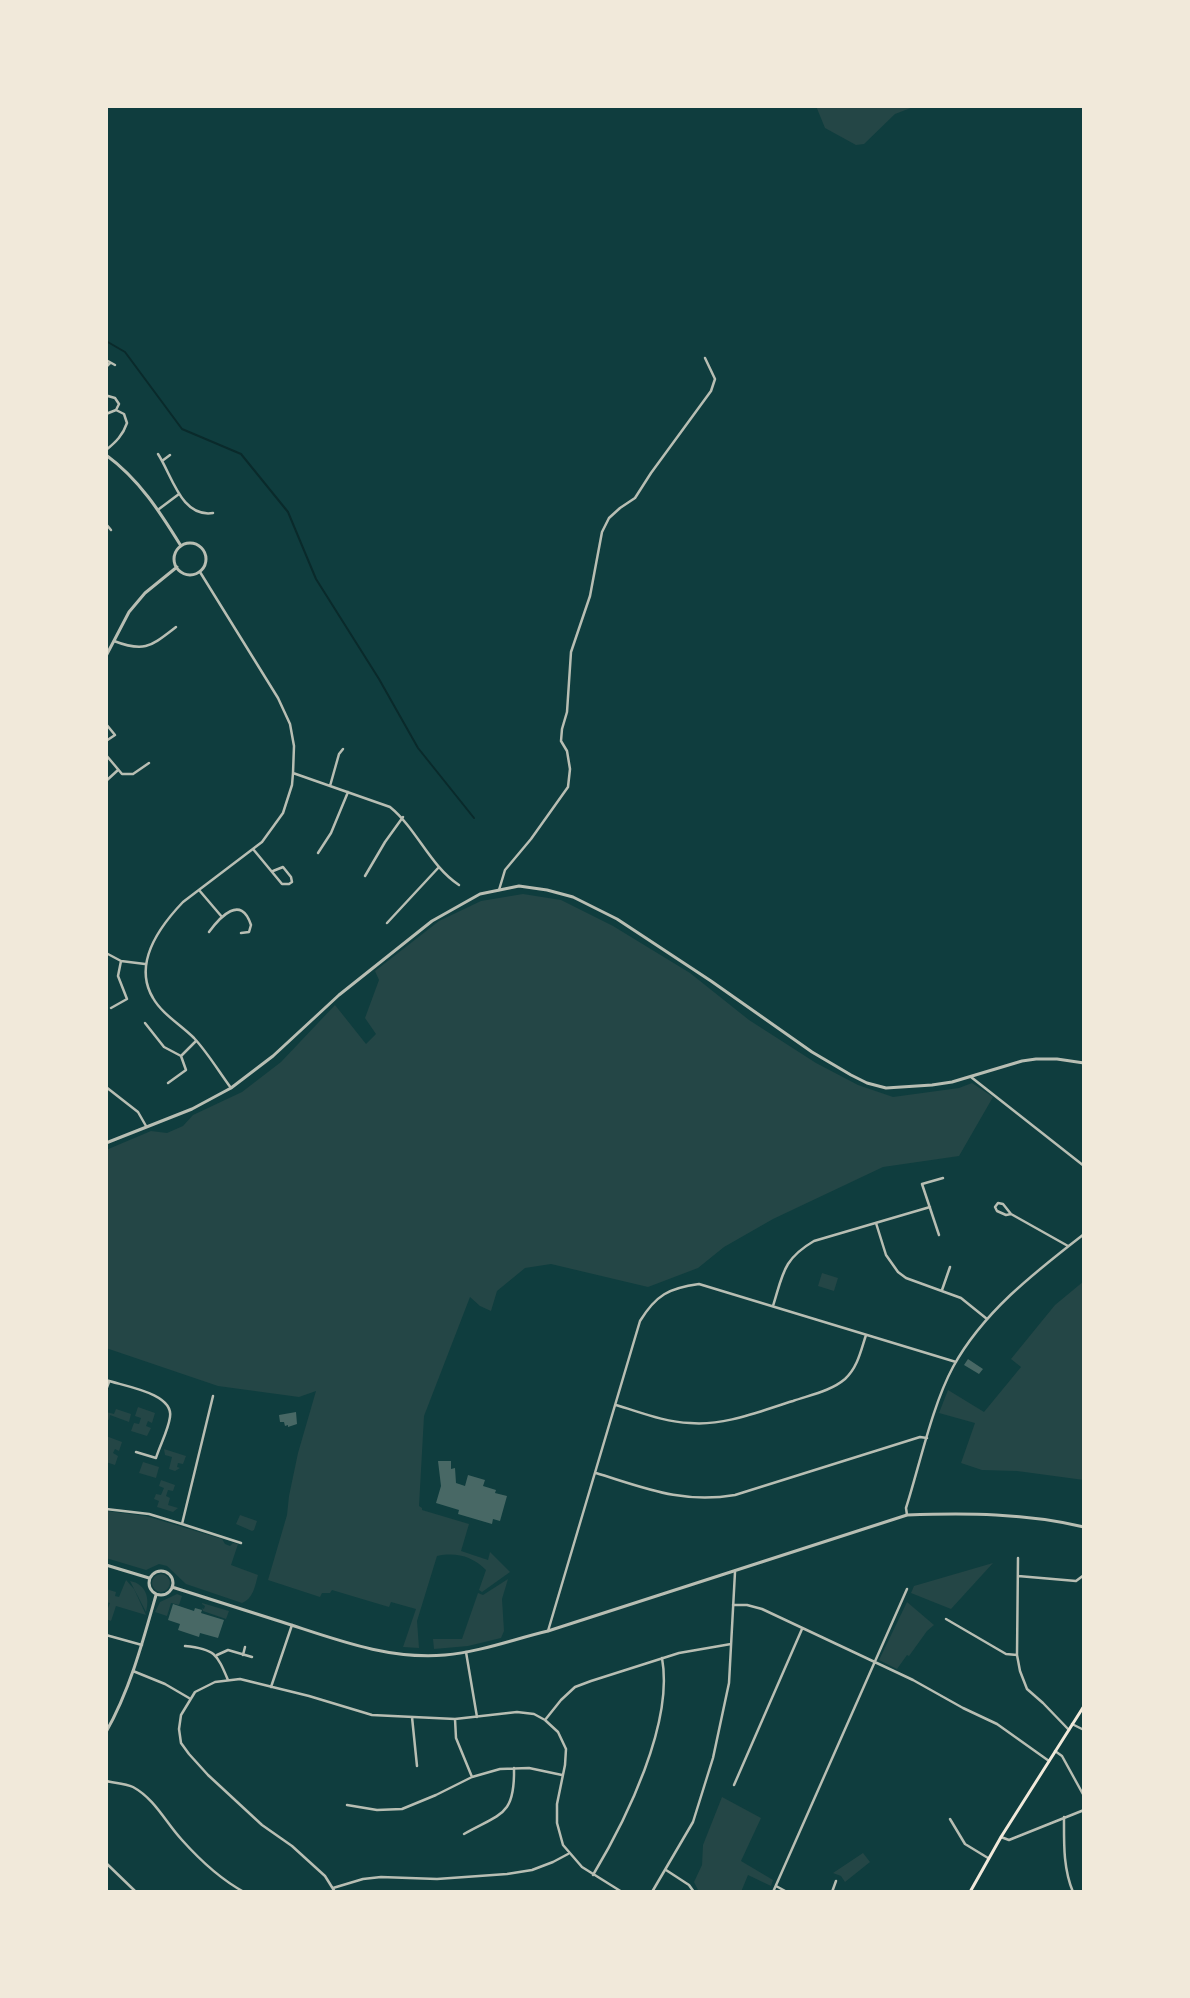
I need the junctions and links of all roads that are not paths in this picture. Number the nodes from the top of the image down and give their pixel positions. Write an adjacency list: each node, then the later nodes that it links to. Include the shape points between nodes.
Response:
1 (705, 358): 43 (street, via 715,379 711,391 635,498 609,518 602,532 590,596 571,652 562,741 570,769 568,787 505,870)
2 (106, 360): 3 (street)
3 (110, 363): 4 (street); 5 (street)
4 (115, 365)
5 (106, 367)
6 (106, 397): 7 (street, via 115,398 119,404)
7 (116, 410): 8 (street); 9 (street, via 124,414 127,422 117,441)
8 (106, 414)
9 (106, 450)
10 (158, 454): 13 (street)
11 (106, 455): 15 (street, via 121,466)
12 (170, 455): 13 (street)
13 (162, 461): 14 (street)
14 (179, 494): 15 (street); 16 (street, via 198,512)
15 (159, 509): 19 (street)
16 (213, 513)
17 (106, 524): 18 (street)
18 (111, 530)
19 (181, 546): 20 (street, via 175,556); 21 (street, via 191,543 202,549 206,562)
20 (176, 566): 21 (street, via 184,574); 23 (street, via 129,612)
21 (200, 572): 31 (street, via 278,698 290,724 294,746)
22 (176, 628): 23 (street, via 152,644 138,648)
23 (114, 641): 24 (street)
24 (106, 656)
25 (106, 724): 26 (street, via 115,735)
26 (106, 742)
27 (343, 749): 33 (street)
28 (106, 755): 30 (street)
29 (150, 763): 30 (street, via 133,774 122,774)
30 (119, 769): 32 (street)
31 (293, 773): 33 (street); 36 (street, via 283,813)
32 (106, 780)
33 (330, 786): 34 (street)
34 (348, 792): 35 (street, via 390,807); 37 (street, via 331,833)
35 (403, 817): 38 (street); 40 (street, via 384,842)
36 (253, 849): 39 (street); 42 (street)
37 (318, 854)
38 (439, 867): 41 (street); 45 (street)
39 (273, 871): 39 (street, via 283,867 292,882 282,884)
40 (366, 876)
41 (459, 885)
42 (198, 890): 44 (street); 50 (street, via 163,923)
43 (499, 890): 56 (street, via 519,886 547,890 573,897 598,909 711,981 812,1052 867,1083 886,1088 907,1088); 59 (street, via 480,894 432,921 339,995 272,1056)
44 (222, 917): 46 (street); 47 (street, via 234,909 242,911 251,927 248,932)
45 (388, 922)
46 (209, 932)
47 (241, 933)
48 (106, 953): 49 (street)
49 (121, 961): 50 (street); 51 (street, via 118,976 126,999)
50 (146, 964): 53 (street, via 146,978 153,999)
51 (110, 1008)
52 (145, 1023): 54 (street, via 164,1047)
53 (196, 1041): 54 (street); 59 (street)
54 (181, 1056): 57 (street, via 186,1070)
55 (1084, 1063): 56 (street, via 1036,1059)
56 (971, 1077): 62 (street)
57 (168, 1083)
58 (106, 1087): 60 (street, via 138,1112)
59 (231, 1088): 60 (street, via 192,1109)
60 (146, 1126): 61 (street)
61 (106, 1143)
62 (1084, 1166)
63 (943, 1178): 64 (street, via 922,1184)
64 (930, 1206): 66 (street); 68 (street)
65 (1011, 1214): 65 (street, via 1001,1213 995,1208 998,1203 1002,1204); 69 (street)
66 (876, 1223): 71 (street, via 886,1255 898,1272 906,1278); 72 (street, via 814,1241 800,1249 785,1268)
67 (1084, 1234): 69 (street)
68 (939, 1235)
69 (1068, 1246): 73 (street)
70 (950, 1267): 71 (street)
71 (942, 1290): 73 (street, via 961,1298)
72 (774, 1306): 74 (street); 79 (street, via 699,1284 664,1294 650,1304 640,1321)
73 (987, 1319): 75 (street)
74 (866, 1335): 75 (street); 79 (street, via 857,1362 836,1385 742,1417 690,1423)
75 (956, 1362): 80 (street, via 940,1396)
76 (108, 1381): 77 (street); 81 (street, via 151,1394 168,1404 170,1417 156,1458)
77 (106, 1390)
78 (213, 1396): 85 (street)
79 (616, 1405): 82 (street)
80 (927, 1438): 82 (street, via 920,1437 735,1495 714,1498 672,1496); 84 (street, via 906,1508)
81 (136, 1452)
82 (596, 1473): 101 (street)
83 (106, 1509): 85 (street, via 149,1514)
84 (907, 1516): 86 (street, via 1018,1516); 90 (street)
85 (182, 1524): 87 (street)
86 (1084, 1527)
87 (241, 1543)
88 (1018, 1558): 92 (street)
89 (106, 1565): 93 (street)
90 (735, 1572): 97 (street); 101 (street)
91 (1084, 1575): 92 (street, via 1076,1581)
92 (1018, 1576): 110 (street)
93 (149, 1578): 94 (street, via 163,1571 170,1575); 96 (street, via 149,1587)
94 (172, 1587): 96 (street, via 168,1593); 99 (street)
95 (907, 1589): 113 (street)
96 (156, 1595): 104 (street)
97 (733, 1605): 100 (street, via 762,1609); 103 (street)
98 (946, 1619): 110 (street, via 1006,1654)
99 (292, 1625): 107 (street, via 357,1646 398,1655); 116 (street)
100 (802, 1629): 113 (street); 134 (street)
101 (548, 1631): 107 (street)
102 (106, 1635): 104 (street)
103 (731, 1644): 112 (street); 145 (street, via 729,1683 713,1758 693,1822)
104 (142, 1645): 114 (street)
105 (185, 1646): 109 (street, via 208,1649)
106 (245, 1647): 108 (street)
107 (466, 1652): 120 (street)
108 (243, 1654): 109 (street, via 228,1650); 111 (street)
109 (216, 1655): 115 (street)
110 (1017, 1655): 124 (street, via 1027,1689)
111 (252, 1657)
112 (662, 1658): 122 (street, via 575,1687); 146 (street, via 665,1674 663,1702 651,1748 625,1816)
113 (875, 1662): 128 (street, via 997,1724); 148 (street)
114 (132, 1671): 117 (street); 126 (street, via 123,1699)
115 (229, 1680): 116 (street, via 248,1680); 117 (street, via 203,1686)
116 (271, 1687): 119 (street, via 372,1715)
117 (189, 1698): 149 (street, via 181,1714 181,1744 208,1776 262,1825 311,1862)
118 (1084, 1706): 123 (main road)
119 (412, 1717): 121 (street); 129 (street)
120 (478, 1717): 121 (street); 122 (street, via 517,1712 534,1714)
121 (455, 1719): 132 (street, via 456,1738)
122 (545, 1720): 131 (street, via 558,1732 566,1749)
123 (1072, 1724): 124 (main road); 125 (street)
124 (1069, 1730): 127 (main road)
125 (1084, 1730)
126 (106, 1732)
127 (1055, 1751): 128 (main road); 135 (street, via 1062,1756)
128 (1049, 1761): 141 (main road)
129 (417, 1766)
130 (514, 1768): 131 (street); 132 (street); 140 (street, via 515,1783 509,1806)
131 (562, 1774): 142 (street, via 557,1823 563,1845)
132 (472, 1777): 136 (street, via 402,1809 377,1810)
133 (106, 1781): 152 (street, via 131,1786 141,1792 181,1840)
134 (734, 1785)
135 (1084, 1796)
136 (347, 1804)
137 (1084, 1810): 138 (street)
138 (1064, 1817): 141 (street, via 1009,1840); 162 (street, via 1066,1866)
139 (950, 1819): 143 (street, via 965,1844)
140 (464, 1834)
141 (1001, 1838): 143 (main road)
142 (569, 1853): 146 (street); 149 (street, via 532,1870 507,1874 437,1879 381,1877)
143 (988, 1858): 161 (main road)
144 (106, 1863): 151 (street)
145 (666, 1870): 156 (street); 157 (street)
146 (593, 1875): 150 (street)
147 (836, 1881): 160 (street)
148 (776, 1886): 158 (street); 159 (street)
149 (333, 1888): 153 (street)
150 (616, 1888): 154 (street); 155 (street)
151 (136, 1892)
152 (244, 1892)
153 (335, 1892)
154 (613, 1892)
155 (622, 1892)
156 (652, 1892)
157 (694, 1892)
158 (773, 1892)
159 (787, 1892)
160 (832, 1892)
161 (970, 1892)
162 (1073, 1892)

